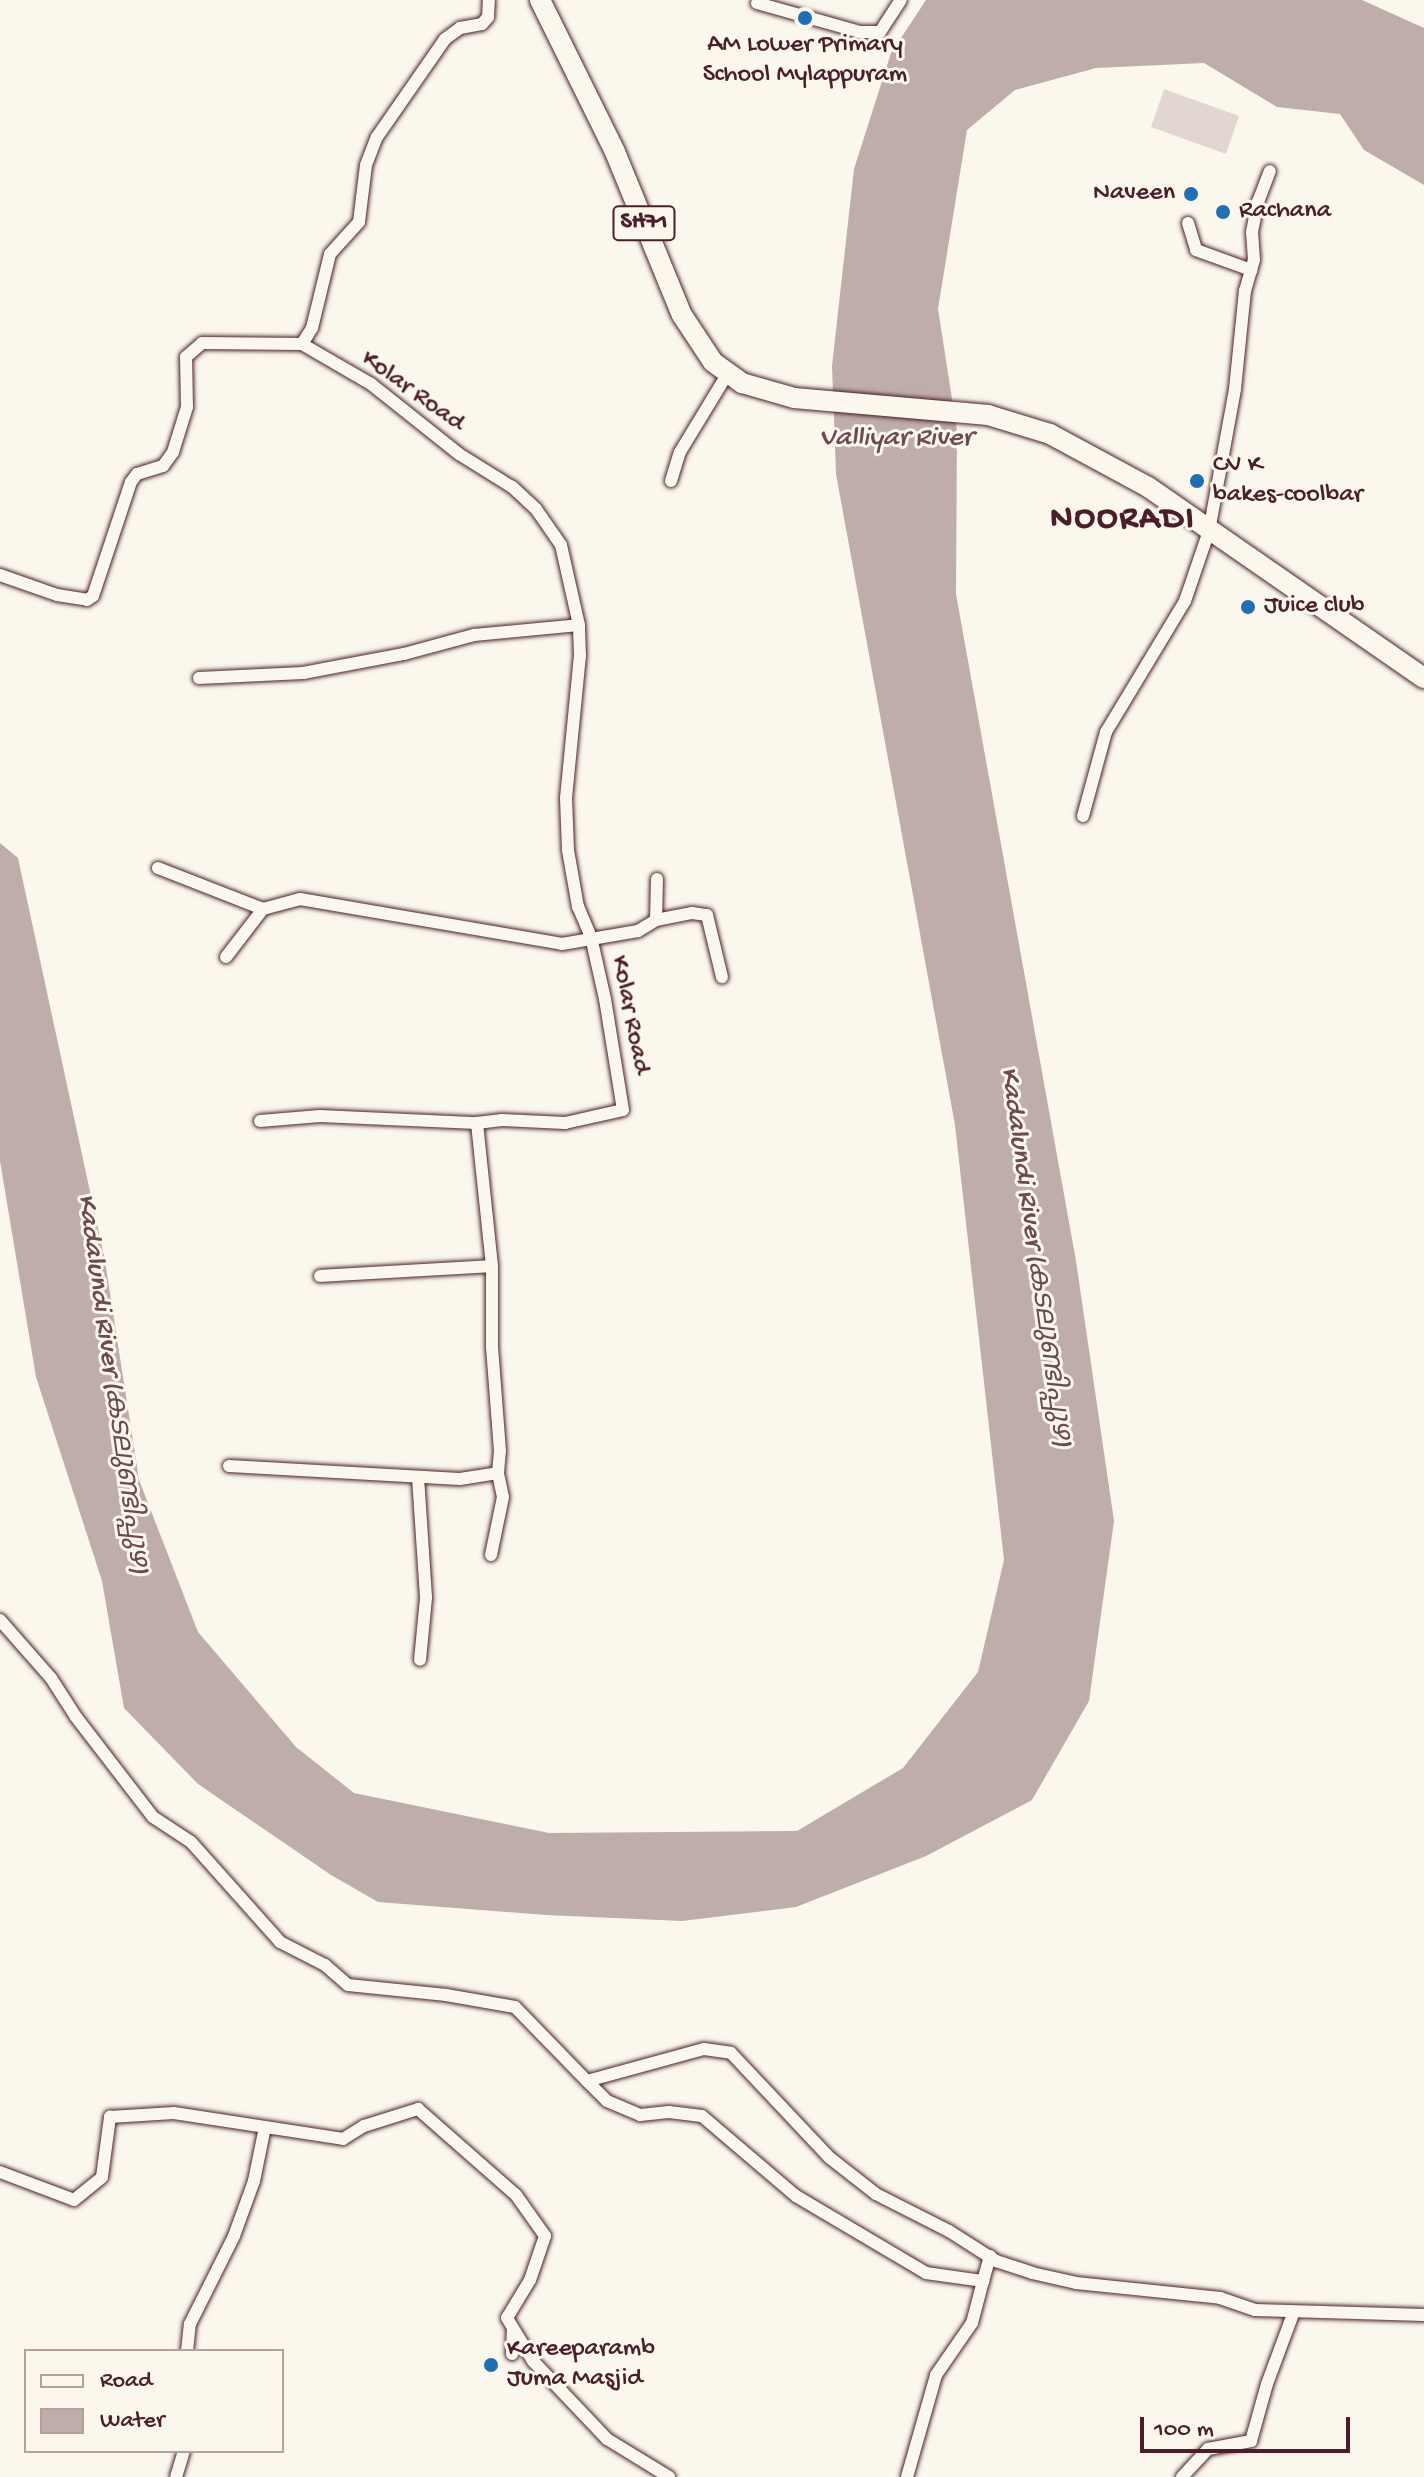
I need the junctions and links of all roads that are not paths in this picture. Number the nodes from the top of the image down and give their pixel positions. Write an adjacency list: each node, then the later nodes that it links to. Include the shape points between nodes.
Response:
1 (489, 0): 8 (street, via 488,17 445,39 377,137 366,165 359,222 330,254 312,328)
2 (540, 0): 9 (main road, SH71, via 615,152 682,315 713,362)
3 (901, 0): 4 (street, via 880,32 860,32)
4 (755, 1)
5 (1270, 171): 7 (street, via 1258,202)
6 (1188, 223): 7 (street, via 1196,250)
7 (1251, 270): 11 (street)
8 (302, 344): 12 (street, via 202,343 186,357 187,407 173,452 163,466 137,474 131,482 93,596 87,600 57,595); 13 (street, Kolar Road, via 371,384 536,509 561,545)
9 (728, 373): 10 (street, via 680,452); 11 (main road, SH71, via 742,383 794,398 988,415 1050,434 1148,487)
10 (671, 481)
11 (1209, 531): 15 (main road, SH71); 16 (street, via 1185,601 1106,732)
12 (0, 575)
13 (579, 625): 14 (street, via 474,635 303,673); 21 (street, Kolar Road, via 566,798 578,907)
14 (199, 678)
15 (1424, 678)
16 (1083, 816)
17 (158, 868): 19 (street)
18 (657, 879): 20 (street)
19 (263, 909): 21 (street, via 300,899 562,944); 22 (street)
20 (656, 920): 21 (street, via 638,931); 23 (street, via 674,914 707,915)
21 (591, 937): 25 (street, Kolar Road, via 623,1110 565,1123)
22 (226, 957)
23 (722, 977)
24 (260, 1121): 25 (street, via 320,1116)
25 (477, 1123): 26 (street)
26 (492, 1266): 27 (street); 29 (street)
27 (320, 1276)
28 (229, 1466): 30 (street)
29 (498, 1473): 30 (street, via 460,1479); 31 (street, via 503,1497)
30 (418, 1477): 33 (street, via 426,1598)
31 (491, 1555)
32 (0, 1620): 34 (street, via 51,1678 153,1817 191,1842 280,1942 325,1965 348,1985 515,2007)
33 (420, 1660)
34 (587, 2081): 37 (street, via 704,2049 731,2053 830,2158 876,2194); 38 (street, via 607,2101 640,2115 702,2116 796,2196 904,2262 926,2273)
35 (265, 2127): 36 (street, via 174,2113 110,2117 102,2177 74,2200); 41 (street, via 343,2139 364,2126 418,2109 516,2195 545,2236 530,2280); 42 (street, via 254,2181 234,2236 190,2324)
36 (0, 2172)
37 (990, 2256): 38 (street); 39 (street, via 1076,2283 1159,2289)
38 (983, 2281): 47 (street, via 972,2323 936,2375)
39 (1293, 2314): 40 (street); 48 (street, via 1251,2441 1208,2449)
40 (1424, 2315)
41 (507, 2318): 43 (street, via 513,2328); 46 (street, via 533,2361 607,2439)
42 (187, 2349)
43 (512, 2354)
44 (183, 2453): 45 (street)
45 (176, 2477)
46 (669, 2477)
47 (907, 2477)
48 (1182, 2477)

